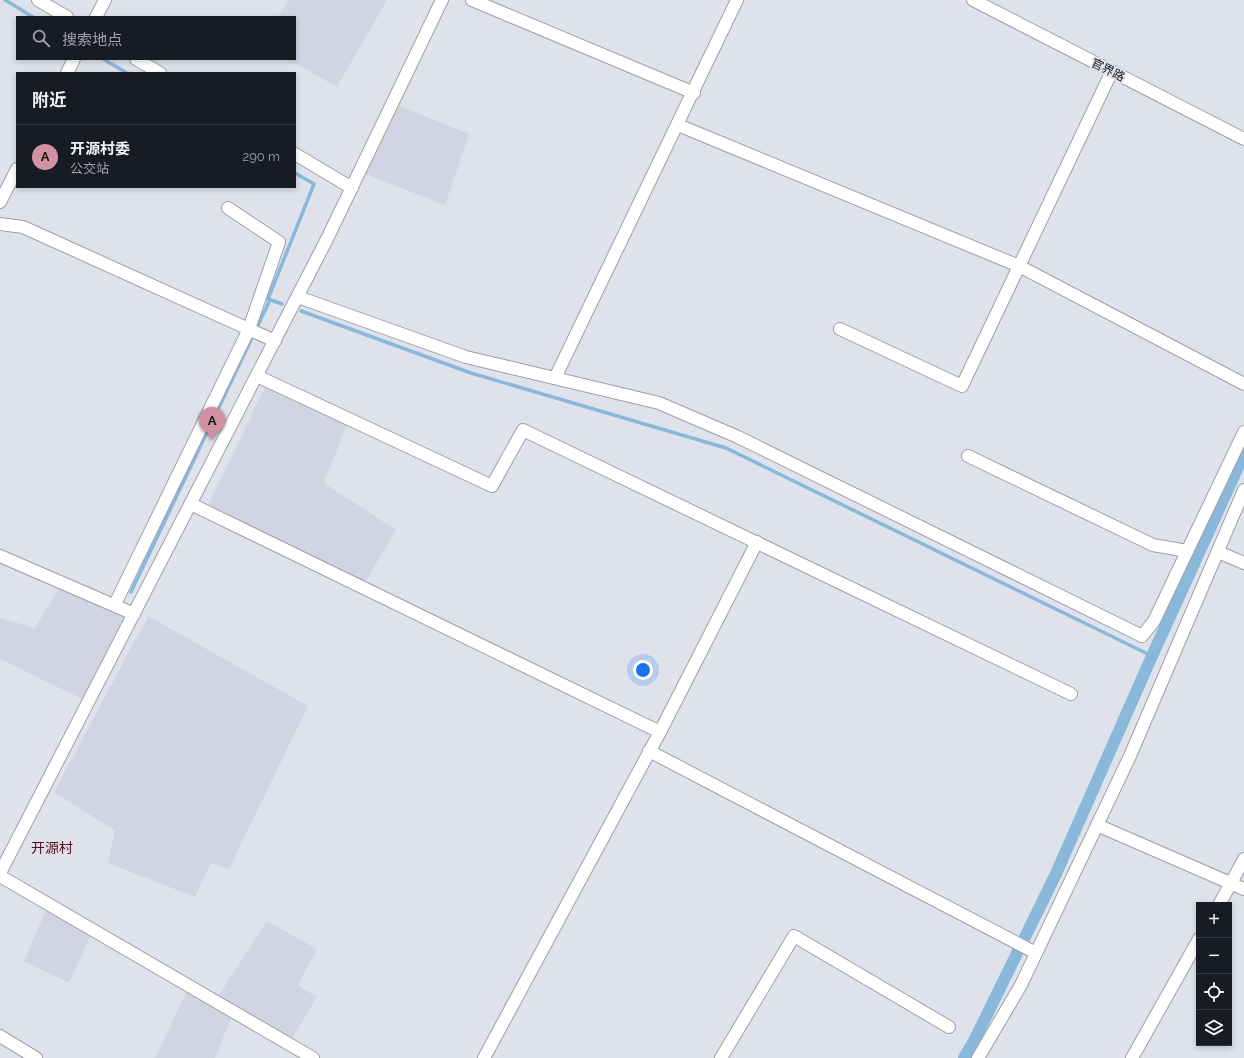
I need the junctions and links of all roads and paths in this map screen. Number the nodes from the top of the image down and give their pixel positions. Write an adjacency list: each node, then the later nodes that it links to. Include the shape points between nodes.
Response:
1 (38, 0): 7 (street)
2 (105, 0): 8 (street)
3 (442, 0): 19 (street)
4 (472, 0): 14 (street)
5 (737, 0): 14 (street)
6 (973, 0): 11 (street, 官界路)
7 (64, 16)
8 (97, 16)
9 (74, 60): 12 (street)
10 (138, 60): 13 (street)
11 (1112, 71): 16 (street, 官界路); 23 (street)
12 (68, 72)
13 (158, 72)
14 (694, 93): 15 (street)
15 (678, 125): 23 (street); 29 (street)
16 (1244, 139)
17 (296, 155): 19 (street)
18 (16, 171): 20 (street)
19 (352, 188): 24 (street)
20 (0, 202)
21 (228, 208): 26 (street, via 279,242)
22 (0, 224): 26 (street, via 24,227)
23 (1019, 266): 25 (street, via 962,386); 30 (street)
24 (298, 297): 27 (street); 29 (street, via 466,357)
25 (840, 329)
26 (254, 332): 27 (street); 40 (street)
27 (275, 341): 28 (street)
28 (257, 376): 34 (street); 35 (street, via 492,486 523,430)
29 (555, 378): 36 (street, via 659,403 738,437 1142,636 1154,621)
30 (1244, 384)
31 (1244, 432): 36 (street)
32 (968, 456): 36 (street, via 1153,545)
33 (1244, 490): 37 (street)
34 (191, 504): 41 (street); 43 (street)
35 (757, 542): 42 (street); 43 (street)
36 (1187, 552)
37 (1218, 552): 39 (street); 45 (street)
38 (0, 556): 40 (street)
39 (1244, 564)
40 (115, 604): 41 (street)
41 (134, 614): 47 (street)
42 (1071, 694)
43 (660, 732): 44 (street)
44 (649, 751): 52 (street); 57 (street)
45 (1098, 825): 48 (street); 52 (street)
46 (1244, 859): 48 (street)
47 (0, 875): 56 (street)
48 (1231, 882): 49 (street); 50 (street)
49 (1244, 889)
50 (1220, 902)
51 (1196, 944): 60 (street)
52 (1036, 953): 59 (street, via 1021,985)
53 (949, 1027): 58 (street, via 794,936)
54 (0, 1036): 55 (street)
55 (36, 1058)
56 (313, 1058)
57 (484, 1058)
58 (721, 1058)
59 (978, 1058)
60 (1132, 1058)

